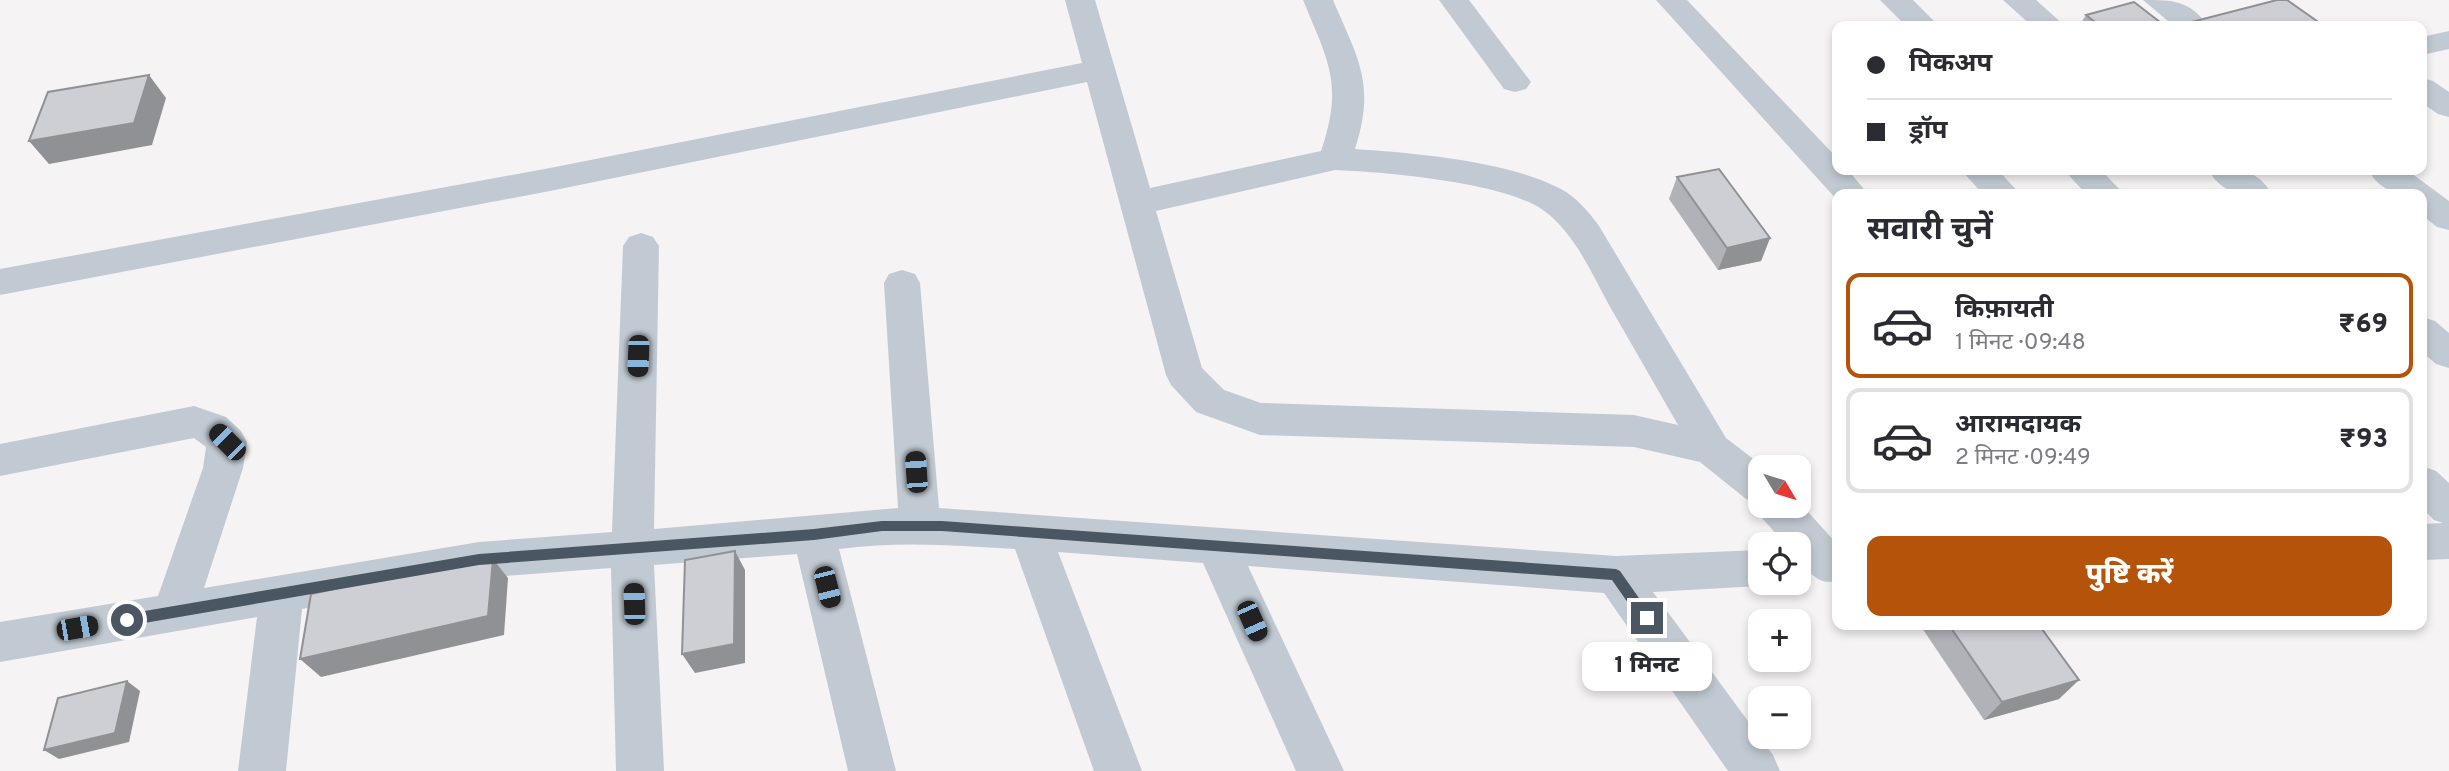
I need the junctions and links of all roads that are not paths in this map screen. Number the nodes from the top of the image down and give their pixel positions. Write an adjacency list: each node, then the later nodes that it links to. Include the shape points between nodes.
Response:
1 (1080, 0): 13 (street)
2 (1318, 0): 17 (street, via 1347,74 1351,98)
3 (1454, 0): 14 (street)
4 (1671, 0): 18 (street)
5 (1895, 0): 8 (street)
6 (2018, 0): 9 (street)
7 (2158, 0): 10 (street)
8 (1918, 21)
9 (2044, 21)
10 (2186, 21)
11 (2449, 40): 12 (street)
12 (2427, 45)
13 (1100, 69): 30 (street); 33 (street, via 524,186)
14 (1515, 82)
15 (2427, 92): 16 (street)
16 (2449, 107)
17 (1335, 159): 30 (street); 37 (street, via 1361,159 1511,184 1547,196 1572,215)
18 (1832, 174)
19 (1833, 175): 24 (street)
20 (1983, 175): 25 (street)
21 (2086, 175): 26 (street)
22 (2231, 175): 27 (street)
23 (2392, 175): 28 (street)
24 (1846, 189)
25 (1998, 189)
26 (2102, 189)
27 (2249, 189)
28 (2410, 189)
29 (2427, 202): 31 (street)
30 (1137, 203): 37 (street, via 1185,375 1210,401 1260,418 1634,431)
31 (2449, 218)
32 (641, 246): 49 (street)
33 (0, 282)
34 (902, 283): 43 (street)
35 (2427, 335): 36 (street)
36 (2449, 354)
37 (1712, 449): 39 (street)
38 (0, 460): 54 (street, via 194,422 212,428 227,442 223,468)
39 (1748, 477)
40 (2427, 488): 41 (street)
41 (2449, 508)
42 (1786, 518): 50 (street)
43 (920, 526): 44 (street); 45 (street)
44 (1030, 533): 48 (street); 59 (street)
45 (814, 534): 49 (street); 58 (street)
46 (2449, 541): 47 (street)
47 (2427, 542)
48 (1217, 546): 52 (street); 60 (street)
49 (632, 549): 53 (street, via 479,560); 57 (street)
50 (1822, 566)
51 (1748, 569): 52 (street)
52 (1616, 575): 61 (street)
53 (282, 594): 54 (street); 56 (street)
54 (174, 612): 55 (street)
55 (0, 642)
56 (262, 771)
57 (640, 771)
58 (872, 771)
59 (1118, 771)
60 (1320, 771)
61 (1756, 771)

